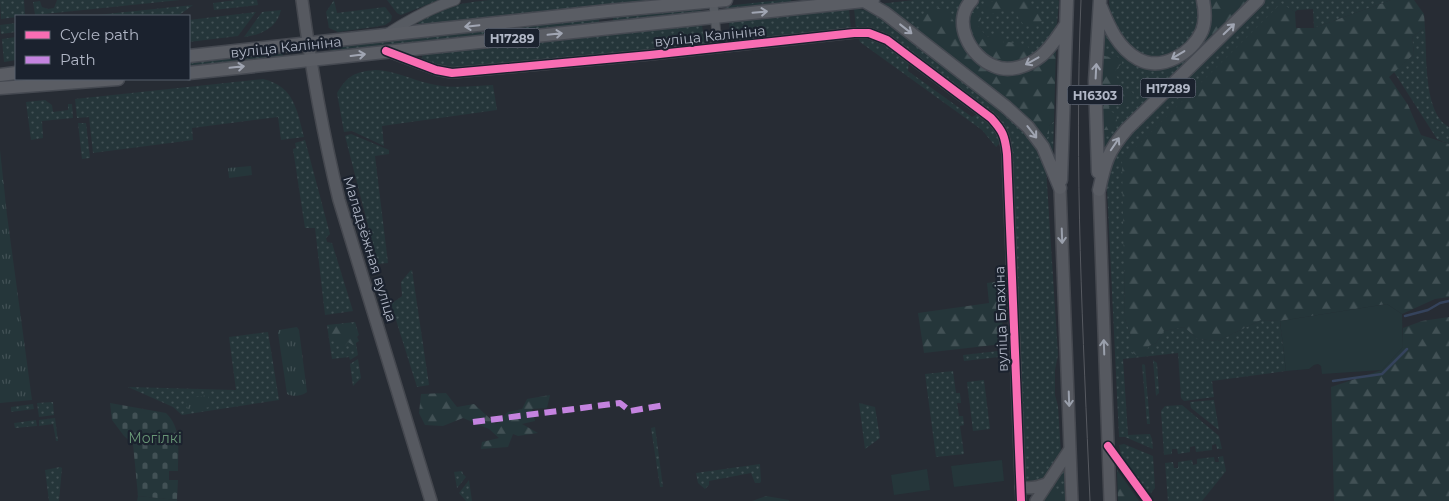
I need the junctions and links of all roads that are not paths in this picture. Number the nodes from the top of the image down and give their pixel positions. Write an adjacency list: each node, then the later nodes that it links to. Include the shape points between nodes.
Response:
1 (302, 0): 16 (main road, Маладзёжная вуліца)
2 (455, 0): 15 (street, вуліца Калініна, via 420,14)
3 (717, 0): 11 (main road, вуліца Калініна / Н17289); 12 (street)
4 (972, 0): 13 (main road, one-way to 4, via 1042,56 1010,69 994,67 969,44 964,29 964,15)
5 (1066, 0): 13 (main road, Н16303)
6 (1203, 0): 9 (main road, Н17289, one-way to 9, via 1202,30 1192,46 1176,59 1156,64 1139,60 1123,48 1110,30)
7 (1258, 0): 30 (main road, Н17289, one-way to 7, via 1105,162 1122,134)
8 (870, 1): 10 (main road, вуліца Калініна / Н17289); 29 (main road, Н17289, one-way to 29, via 1006,106 1028,127 1043,147)
9 (1100, 2): 30 (main road, Н16303, one-way to 9, via 1095,81)
10 (804, 4): 12 (main road, вуліца Калініна / Н17289, one-way to 10)
11 (608, 11): 14 (main road); 15 (main road, вуліца Калініна / Н17289, one-way to 15)
12 (714, 16): 14 (main road, вуліца Калініна / Н17289); 18 (street)
13 (1065, 26): 29 (main road, Н16303)
14 (610, 28): 17 (main road, вуліца Калініна / Н17289, one-way to 14)
15 (384, 36): 16 (main road, вуліца Калініна / Н17289)
16 (308, 44): 20 (main road, вуліца Калініна / Н17289); 21 (main road, Маладзёжная вуліца)
17 (427, 47): 19 (main road, вуліца Калініна / Н17289); 22 (street, via 419,54)
18 (718, 48): 22 (street, вуліца Калініна, via 452,73); 28 (street, вуліца Калініна, via 869,33 887,40 991,118)
19 (386, 51): 21 (main road, вуліца Калініна / Н17289, one-way to 19); 22 (street, вуліца Калініна)
20 (190, 56)
21 (310, 60): 23 (main road, вуліца Калініна / Н17289, one-way to 21); 35 (main road, Маладзёжная вуліца, via 339,200)
22 (425, 66)
23 (190, 73)
24 (15, 74): 25 (main road)
25 (0, 75)
26 (105, 80): 27 (main road)
27 (0, 88)
28 (1004, 136): 34 (street, вуліца Блахіна)
29 (1060, 188): 32 (main road, one-way to 32)
30 (1099, 190): 31 (main road, one-way to 30)
31 (1108, 446): 39 (main road); 40 (street)
32 (1070, 449): 33 (main road); 38 (main road)
33 (1048, 483): 34 (main road, via 1039,487); 37 (main road)
34 (1020, 487): 36 (street, вуліца Блахіна)
35 (431, 501)
36 (1021, 501)
37 (1036, 501)
38 (1072, 501)
39 (1110, 501)
40 (1148, 501)

